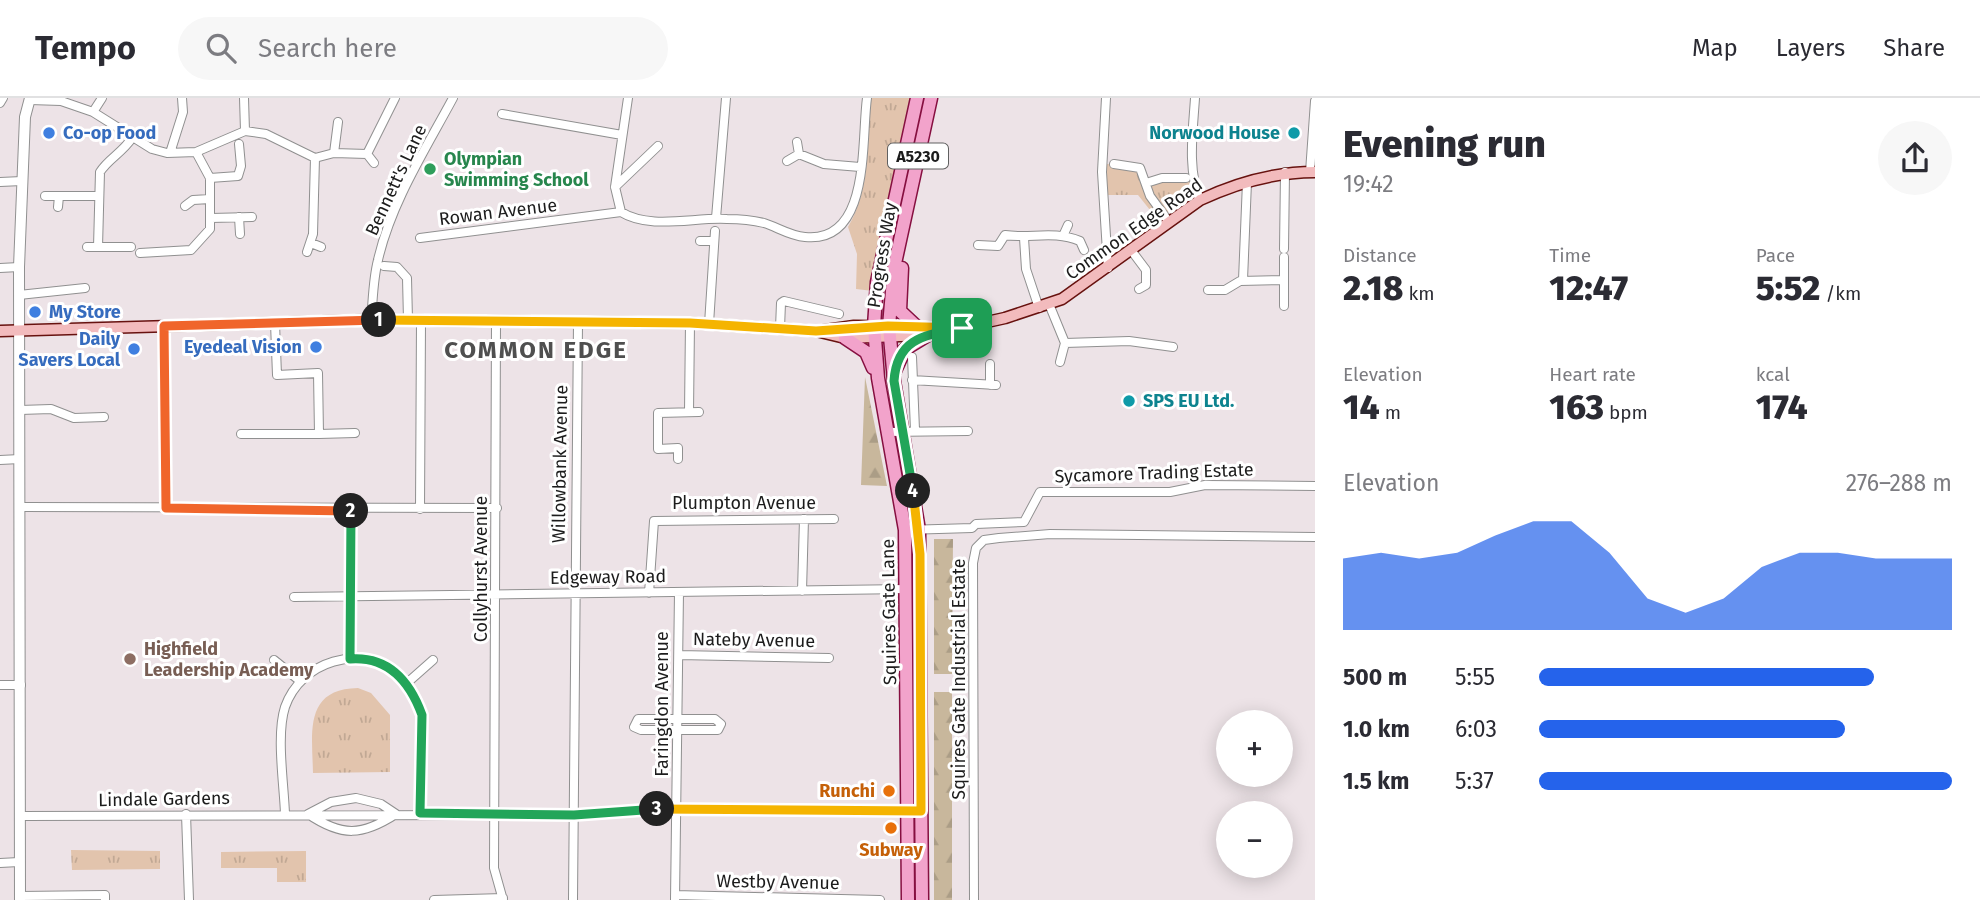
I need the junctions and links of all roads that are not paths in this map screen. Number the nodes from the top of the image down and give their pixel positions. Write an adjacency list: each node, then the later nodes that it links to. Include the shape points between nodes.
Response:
1 (3, 98): 16 (street)
2 (102, 98): 17 (street)
3 (182, 98): 27 (street, via 183,112)
4 (244, 98): 20 (street)
5 (395, 98): 29 (street)
6 (453, 98): 90 (street, Bennett's Lane, via 386,232 377,262)
7 (628, 98): 21 (street)
8 (726, 98): 56 (street)
9 (867, 98): 35 (street)
10 (917, 98): 106 (main road, Progress Way / A5230, via 877,282)
11 (931, 98): 66 (main road, Progress Way / A5230)
12 (1106, 98): 80 (street, via 1102,172)
13 (1195, 98): 49 (street, via 1192,150)
14 (30, 99): 17 (street); 41 (street)
15 (1315, 101): 37 (street)
16 (0, 103)
17 (93, 112): 22 (street)
18 (502, 114): 21 (street)
19 (338, 121): 28 (street)
20 (245, 131): 26 (street); 31 (street)
21 (622, 135): 44 (street)
22 (132, 138): 27 (street); 47 (street, via 121,155 100,172)
23 (797, 142): 30 (street)
24 (239, 144): 38 (street, via 238,176)
25 (658, 146): 44 (street)
26 (197, 152): 27 (street); 38 (street)
27 (170, 153)
28 (334, 153): 29 (street); 31 (street)
29 (367, 154): 33 (street)
30 (799, 154): 32 (street); 35 (street, via 824,164)
31 (315, 158): 67 (street)
32 (788, 161)
33 (374, 163)
34 (1114, 164): 43 (street, via 1137,166)
35 (860, 167): 56 (street, via 852,210 838,229 822,236 803,237 754,221)
36 (1285, 172): 37 (main road, Common Edge Road); 42 (main road, Common Edge Road); 82 (street)
37 (1312, 172)
38 (210, 178): 48 (street)
39 (1186, 178): 43 (street)
40 (0, 181): 41 (street)
41 (22, 181): 78 (street)
42 (1247, 182): 49 (main road, Common Edge Road); 81 (street)
43 (1146, 183): 57 (street)
44 (615, 187): 52 (street)
45 (45, 196): 46 (street)
46 (59, 196): 47 (street); 51 (street)
47 (99, 196): 70 (street)
48 (210, 199): 50 (street, via 193,200); 55 (street)
49 (1200, 200): 57 (main road, Common Edge Road)
50 (185, 206)
51 (58, 207)
52 (621, 212): 56 (street, via 644,220); 63 (street, Rowan Avenue)
53 (239, 217): 54 (street); 55 (street); 60 (street)
54 (252, 217)
55 (211, 218): 76 (street, via 210,229 191,250)
56 (716, 218)
57 (1170, 222): 74 (main road, Common Edge Road)
58 (1000, 225): 61 (street)
59 (1068, 225): 62 (street)
60 (240, 234)
61 (1005, 235): 64 (street); 68 (street, via 998,246)
62 (1063, 236): 64 (street, via 1049,233); 73 (street, via 1080,241)
63 (420, 238)
64 (1024, 239): 87 (street, via 1026,269)
65 (700, 240): 97 (street, via 715,236)
66 (900, 240): 99 (main road, via 899,306 902,317); 105 (main road, Progress Way / A5230)
67 (311, 243): 72 (street); 75 (street)
68 (978, 245)
69 (86, 247): 70 (street)
70 (98, 247): 71 (street)
71 (131, 247)
72 (321, 247)
73 (1084, 250)
74 (1131, 250): 80 (main road, Common Edge Road); 84 (street, via 1146,270)
75 (307, 252)
76 (140, 253)
77 (384, 266): 91 (street, via 397,267 407,278)
78 (19, 267): 79 (street); 86 (street)
79 (0, 268)
80 (1108, 268): 87 (main road, Common Edge Road, via 1073,293)
81 (1243, 280): 82 (street); 85 (street, via 1225,290)
82 (1284, 280): 88 (street)
83 (85, 288): 86 (street)
84 (1146, 288)
85 (1208, 290)
86 (19, 295): 102 (street)
87 (1044, 306): 101 (main road, Common Edge Road); 109 (street)
88 (1283, 306)
89 (839, 314): 100 (street, via 784,301)
90 (372, 320): 91 (main road, Common Edge Road); 95 (main road, Common Edge Road)
91 (408, 320): 92 (main road, Common Edge Road)
92 (421, 321): 93 (main road, Common Edge Road); 137 (street)
93 (496, 322): 94 (main road, Common Edge Road); 135 (street, Collyhurst Avenue)
94 (578, 322): 96 (main road, Common Edge Road); 149 (street, Willowbank Avenue)
95 (275, 323): 98 (main road, Common Edge Road); 126 (street, via 277,375 318,373)
96 (690, 323): 97 (main road, Common Edge Road); 118 (street)
97 (709, 324): 100 (main road, Common Edge Road)
98 (164, 326): 102 (main road, Common Edge Road); 134 (street)
99 (916, 326): 101 (main road, Common Edge Road); 105 (main road, Common Edge Road)
100 (780, 328): 104 (main road, Common Edge Road)
101 (962, 328): 107 (main road, Common Edge Road)
102 (19, 330): 103 (main road, Common Edge Road); 117 (street)
103 (0, 331)
104 (816, 331): 106 (main road, Common Edge Road); 108 (main road, Common Edge Road)
105 (889, 331): 106 (main road, Common Edge Road); 107 (main road, Common Edge Road); 116 (main road, Squires Gate Lane / A5230)
106 (874, 332): 108 (main road, Common Edge Road); 114 (main road, Squires Gate Lane / A5230)
107 (928, 335): 116 (main road, via 912,342 898,358)
108 (845, 338): 114 (main road, via 866,352)
109 (1065, 343): 110 (street, via 1130,337); 112 (street)
110 (1173, 347)
111 (912, 357): 115 (street, Squires Gate Lane)
112 (1060, 362)
113 (990, 364): 115 (street, via 993,385)
114 (878, 378): 123 (main road, Squires Gate Lane / A5230)
115 (912, 380): 121 (street, Squires Gate Lane)
116 (894, 381): 121 (main road, Squires Gate Lane / A5230)
117 (20, 410): 120 (street); 131 (street)
118 (689, 412): 119 (street); 128 (street, via 658,413)
119 (699, 412)
120 (104, 417)
121 (908, 430): 122 (street); 123 (street); 141 (main road, Squires Gate Lane / A5230)
122 (968, 431)
123 (887, 432): 140 (main road, Squires Gate Lane / A5230)
124 (355, 433): 126 (street)
125 (241, 434): 126 (street)
126 (319, 434)
127 (648, 449): 128 (street)
128 (658, 449): 129 (street, via 678,448)
129 (678, 459)
130 (0, 460): 131 (street)
131 (20, 460): 133 (street)
132 (1315, 486): 141 (street, Sycamore Trading Estate, via 1040,492 1024,522)
133 (21, 507): 134 (street); 160 (street)
134 (166, 508): 136 (street)
135 (497, 508): 137 (street); 148 (street, Collyhurst Avenue)
136 (351, 509): 137 (street); 150 (street)
137 (420, 509)
138 (804, 519): 139 (street, Plumpton Avenue); 145 (street); 146 (street, Plumpton Avenue, via 654,521)
139 (834, 519)
140 (905, 530): 141 (street); 144 (main road, Squires Gate Lane / A5230)
141 (919, 530): 143 (main road, Squires Gate Lane / A5230)
142 (1315, 537): 186 (street, Squires Gate Industrial Estate, via 1050,534 984,540 976,548)
143 (921, 588): 144 (street, Edgeway Road); 165 (main road, Squires Gate Lane / A5230)
144 (907, 589): 145 (street, Edgeway Road); 164 (main road, Squires Gate Lane / A5230)
145 (802, 591): 147 (street, Edgeway Road)
146 (649, 593): 147 (street, Edgeway Road); 149 (street, Edgeway Road)
147 (679, 593): 152 (street, Faringdon Avenue)
148 (497, 594): 149 (street, Edgeway Road); 150 (street, Edgeway Road); 173 (street, Collyhurst Avenue)
149 (575, 594): 171 (street, Willowbank Avenue)
150 (353, 595): 151 (street, Edgeway Road); 154 (street)
151 (295, 597)
152 (679, 655): 153 (street, Nateby Avenue); 161 (street, Faringdon Avenue)
153 (829, 657)
154 (350, 659): 157 (street, via 333,660); 158 (street, via 378,662)
155 (274, 660): 157 (street)
156 (433, 660): 158 (street)
157 (300, 681): 168 (street, via 285,707 282,723)
158 (407, 683): 166 (street, via 422,715)
159 (0, 685): 160 (street)
160 (22, 685): 172 (street)
161 (677, 719): 162 (street, Faringdon Avenue); 162 (street, via 638,719 634,723 638,730); 162 (street, via 715,719 721,724 718,730)
162 (677, 730): 163 (street, Faringdon Avenue)
163 (678, 808): 164 (street, Lindale Gardens); 171 (street, Lindale Gardens); 178 (street, Faringdon Avenue)
164 (908, 811): 165 (street, Lindale Gardens); 184 (main road, Squires Gate Lane / A5230)
165 (921, 811): 185 (main road, Squires Gate Lane / A5230)
166 (420, 813): 170 (street, Lindale Gardens); 173 (street, Lindale Gardens)
167 (186, 814): 168 (street, Lindale Gardens); 172 (street, Lindale Gardens); 180 (street)
168 (285, 814): 169 (street, Lindale Gardens)
169 (308, 814): 170 (street, Lindale Gardens); 170 (street, Lindale Gardens, via 331,802 356,798 381,804); 170 (street, Lindale Gardens, via 332,829 352,831 378,827)
170 (396, 814)
171 (574, 815): 173 (street, Lindale Gardens); 182 (street, Willowbank Avenue)
172 (20, 816): 174 (street)
173 (496, 816): 179 (street, Collyhurst Avenue, via 494,868)
174 (19, 862): 175 (street); 176 (street)
175 (0, 863)
176 (20, 898): 177 (street)
177 (105, 898)
178 (675, 898): 183 (street, Westby Avenue)
179 (503, 899): 181 (street)
180 (190, 900)
181 (434, 900)
182 (573, 900)
183 (880, 900)
184 (908, 900)
185 (922, 900)
186 (974, 900)

